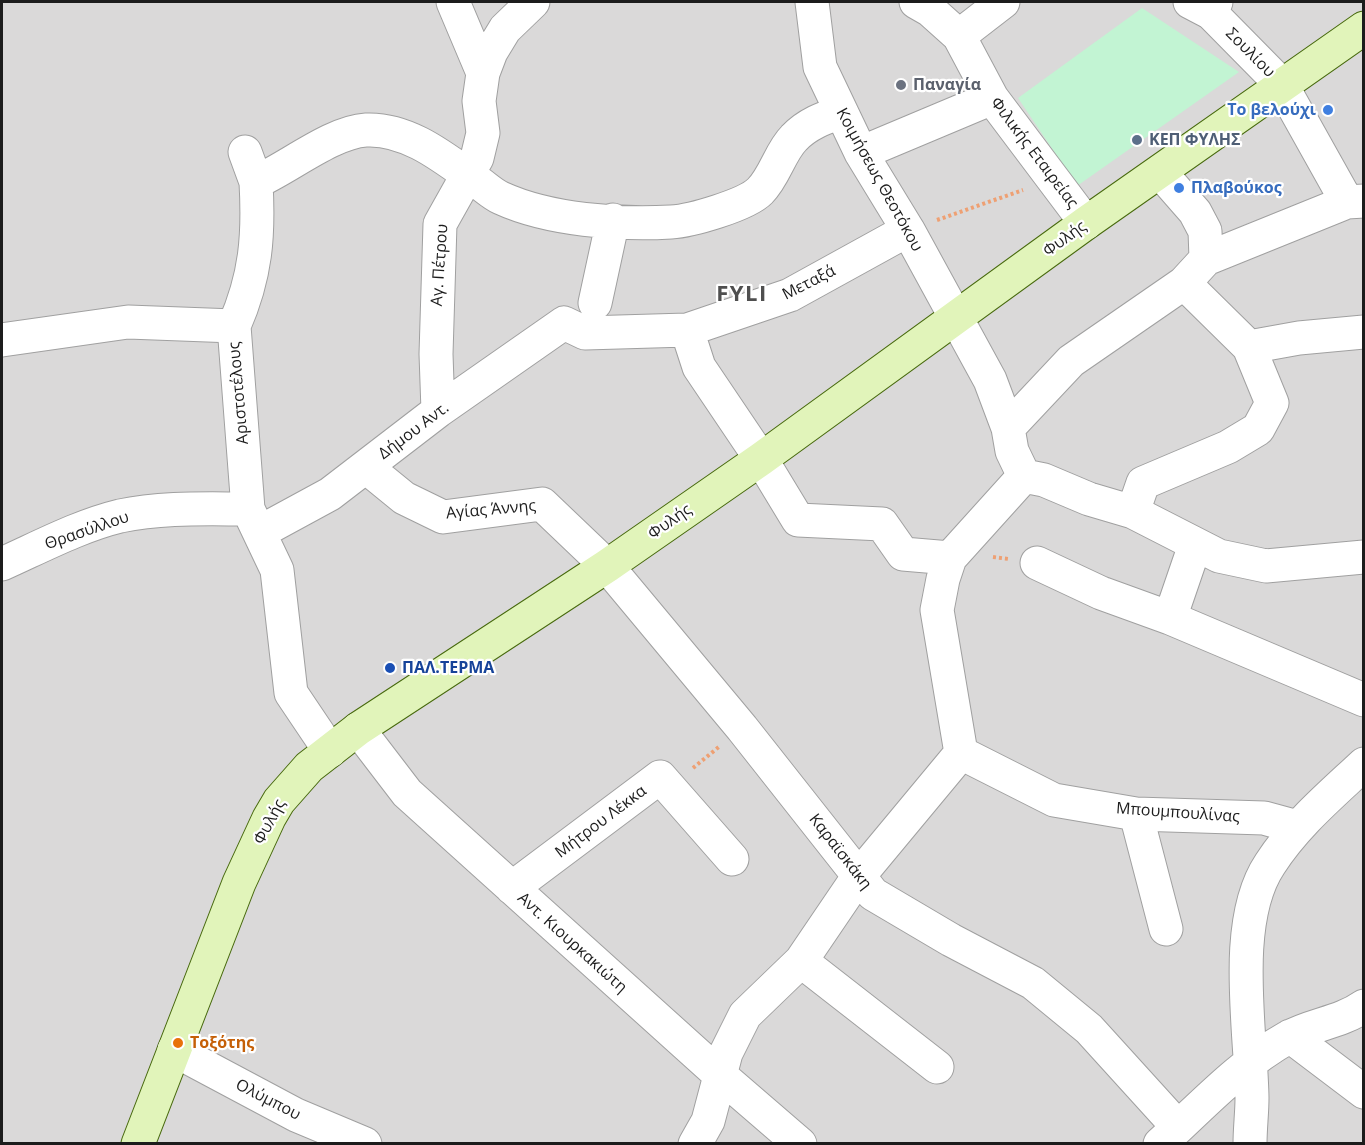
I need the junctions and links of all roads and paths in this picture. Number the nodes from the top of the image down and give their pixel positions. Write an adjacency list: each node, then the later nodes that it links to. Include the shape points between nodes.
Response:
1 (453, 2): 9 (street)
2 (533, 2): 9 (street, Αγ. Πέτρου, via 505,29)
3 (812, 2): 12 (street, Κοιμήσεως Θεοτόκου, via 820,67)
4 (916, 2): 8 (street, Φιλικής Εταιρείας)
5 (1003, 2): 8 (street)
6 (1206, 5): 10 (street, Σουλίου)
7 (1364, 28): 10 (main road, Φυλής)
8 (959, 36): 11 (street, Φιλικής Εταιρείας)
9 (483, 73): 15 (street, Αγ. Πέτρου, via 478,100 483,133 477,158)
10 (1281, 84): 14 (main road, Φυλής); 17 (street, Σουλίου)
11 (992, 98): 13 (street); 16 (street, Φιλικής Εταιρείας)
12 (842, 112): 13 (street, Κοιμήσεως Θεοτόκου); 18 (street, Αριστοτέλους, via 813,122 793,139 760,192 736,205 672,222)
13 (861, 153): 20 (street, Κοιμήσεως Θεοτόκου)
14 (1160, 172): 19 (main road, Φυλής); 21 (street, via 1196,212 1205,231)
15 (466, 173): 18 (street, Αριστοτέλους, via 500,198 567,217); 26 (street, Αριστοτέλους, via 398,133 364,130 324,143 284,170 251,167 258,233 246,298); 31 (street, Αγ. Πέτρου, via 440,224)
16 (1052, 180): 19 (street, Φιλικής Εταιρείας); 20 (path)
17 (1355, 202): 21 (street)
18 (613, 220): 23 (street)
19 (1086, 224): 24 (main road, Φυλής)
20 (908, 230): 24 (street, Κοιμήσεως Θεοτόκου); 27 (street, Μεταξά, via 790,295)
21 (1206, 259): 22 (street)
22 (1184, 283): 30 (street); 32 (street, via 1071,361)
23 (595, 303)
24 (955, 318): 32 (street, Κοιμήσεως Θεοτόκου, via 990,380); 33 (main road, Φυλής)
25 (564, 323): 27 (street, Μεταξά, via 585,333); 31 (street, Δήμου Αντ.)
26 (234, 326): 29 (street, via 128,322); 37 (street, Αριστοτέλους)
27 (687, 330): 33 (street, via 699,367)
28 (1364, 332): 30 (street)
29 (2, 340)
30 (1250, 347): 36 (street, via 1272,403 1258,429 1228,447 1143,483)
31 (438, 411): 34 (street, Δήμου Αντ.)
32 (1008, 428): 35 (street, Κοιμήσεως Θεοτόκου, via 1012,451)
33 (761, 459): 40 (street, via 798,520 882,524 903,554); 43 (main road, Φυλής)
34 (366, 467): 37 (street, Δήμου Αντ., via 330,494); 43 (street, Αγίας Άννης, via 404,498 443,517 542,504)
35 (1024, 476): 36 (street); 40 (street)
36 (1132, 512): 38 (street)
37 (254, 520): 42 (street, Θρασύλλου, via 178,510 121,516); 48 (street, Αριστοτέλους, via 277,570 291,693)
38 (1195, 545): 39 (street, via 1219,556 1266,566); 44 (street)
39 (1364, 557)
40 (950, 558): 49 (street, via 938,610)
41 (1037, 563): 44 (street, via 1101,593)
42 (2, 564)
43 (607, 566): 46 (street, Καραϊσκάκη); 47 (main road, Φυλής)
44 (1170, 618): 45 (street)
45 (1364, 700)
46 (742, 728): 51 (path); 55 (street, Καραϊσκάκη)
47 (358, 729): 48 (main road, Φυλής); 56 (street, Αντ. Κιουρκακιώτη, via 407,793)
48 (330, 751): 61 (main road, Φυλής, via 291,785 268,818)
49 (961, 753): 52 (street, Μπουμπουλίνας, via 1054,800); 55 (street)
50 (1364, 764): 53 (street)
51 (669, 787): 54 (street, Μήτρου Λέκκα); 56 (street, Μήτρου Λέκκα, via 660,777)
52 (1136, 814): 53 (street, Μπουμπουλίνας, via 1264,819); 57 (street)
53 (1297, 827): 62 (street, via 1269,865 1254,895 1248,932)
54 (732, 859)
55 (858, 877): 58 (street); 66 (street, Καραϊσκάκη, via 873,894 1033,983 1089,1029)
56 (512, 888): 64 (street, Αντ. Κιουρκακιώτη)
57 (1166, 929)
58 (801, 961): 63 (street); 64 (street, via 745,1015)
59 (1364, 1006): 60 (street, via 1349,1017)
60 (1290, 1036): 62 (street); 65 (street)
61 (174, 1050): 67 (main road, Φυλής); 68 (street, Ολύμπου, via 296,1115)
62 (1249, 1061): 66 (street); 71 (street)
63 (937, 1067)
64 (720, 1075): 69 (street, via 708,1121); 70 (street, Αντ. Κιουρκακιώτη)
65 (1364, 1092)
66 (1169, 1135)
67 (138, 1143)
68 (365, 1143)
69 (695, 1143)
70 (800, 1143)
71 (1250, 1143)

